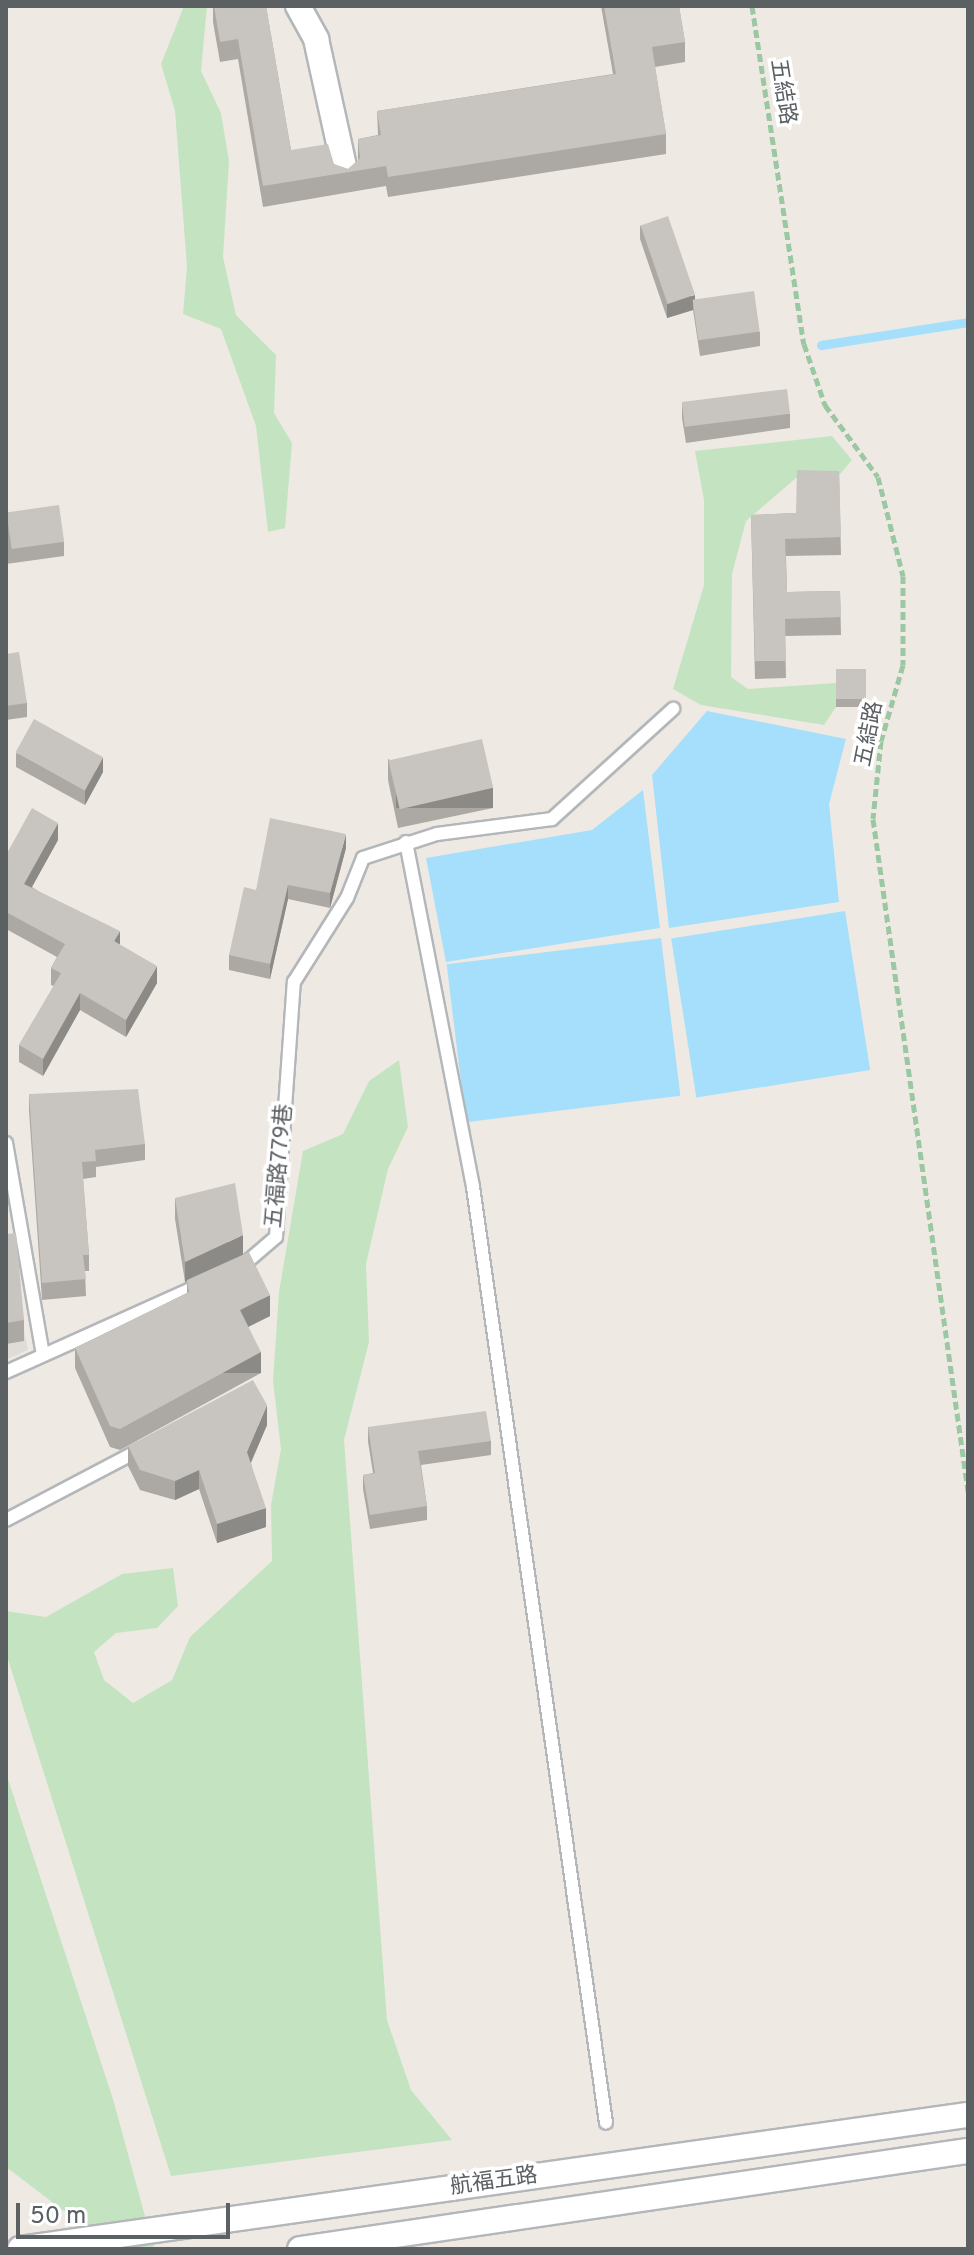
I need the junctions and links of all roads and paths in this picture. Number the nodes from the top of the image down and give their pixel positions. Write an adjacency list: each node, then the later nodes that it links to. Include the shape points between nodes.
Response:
1 (298, 6): 3 (street, via 316,39)
2 (752, 6): 12 (path, 五結路, via 804,344 825,405 878,477 903,576 903,665 881,741 873,819)
3 (346, 175)
4 (673, 709): 5 (lane, 五福路779巷, via 552,819)
5 (406, 842): 7 (lane, 五福路779巷, via 363,858 347,898 294,982 276,1237 259,1259); 15 (lane, via 473,1187)
6 (6, 1143): 9 (lane)
7 (230, 1271)
8 (216, 1278): 9 (lane)
9 (43, 1355): 10 (lane)
10 (6, 1372)
11 (156, 1441): 13 (lane)
12 (968, 1491)
13 (6, 1520)
14 (968, 2115): 17 (street, 航福五路)
15 (606, 2123)
16 (968, 2151): 20 (street, 航福五路)
17 (175, 2238): 18 (street, 航福五路)
18 (103, 2242): 19 (street, 航福五路)
19 (20, 2249)
20 (300, 2249)

